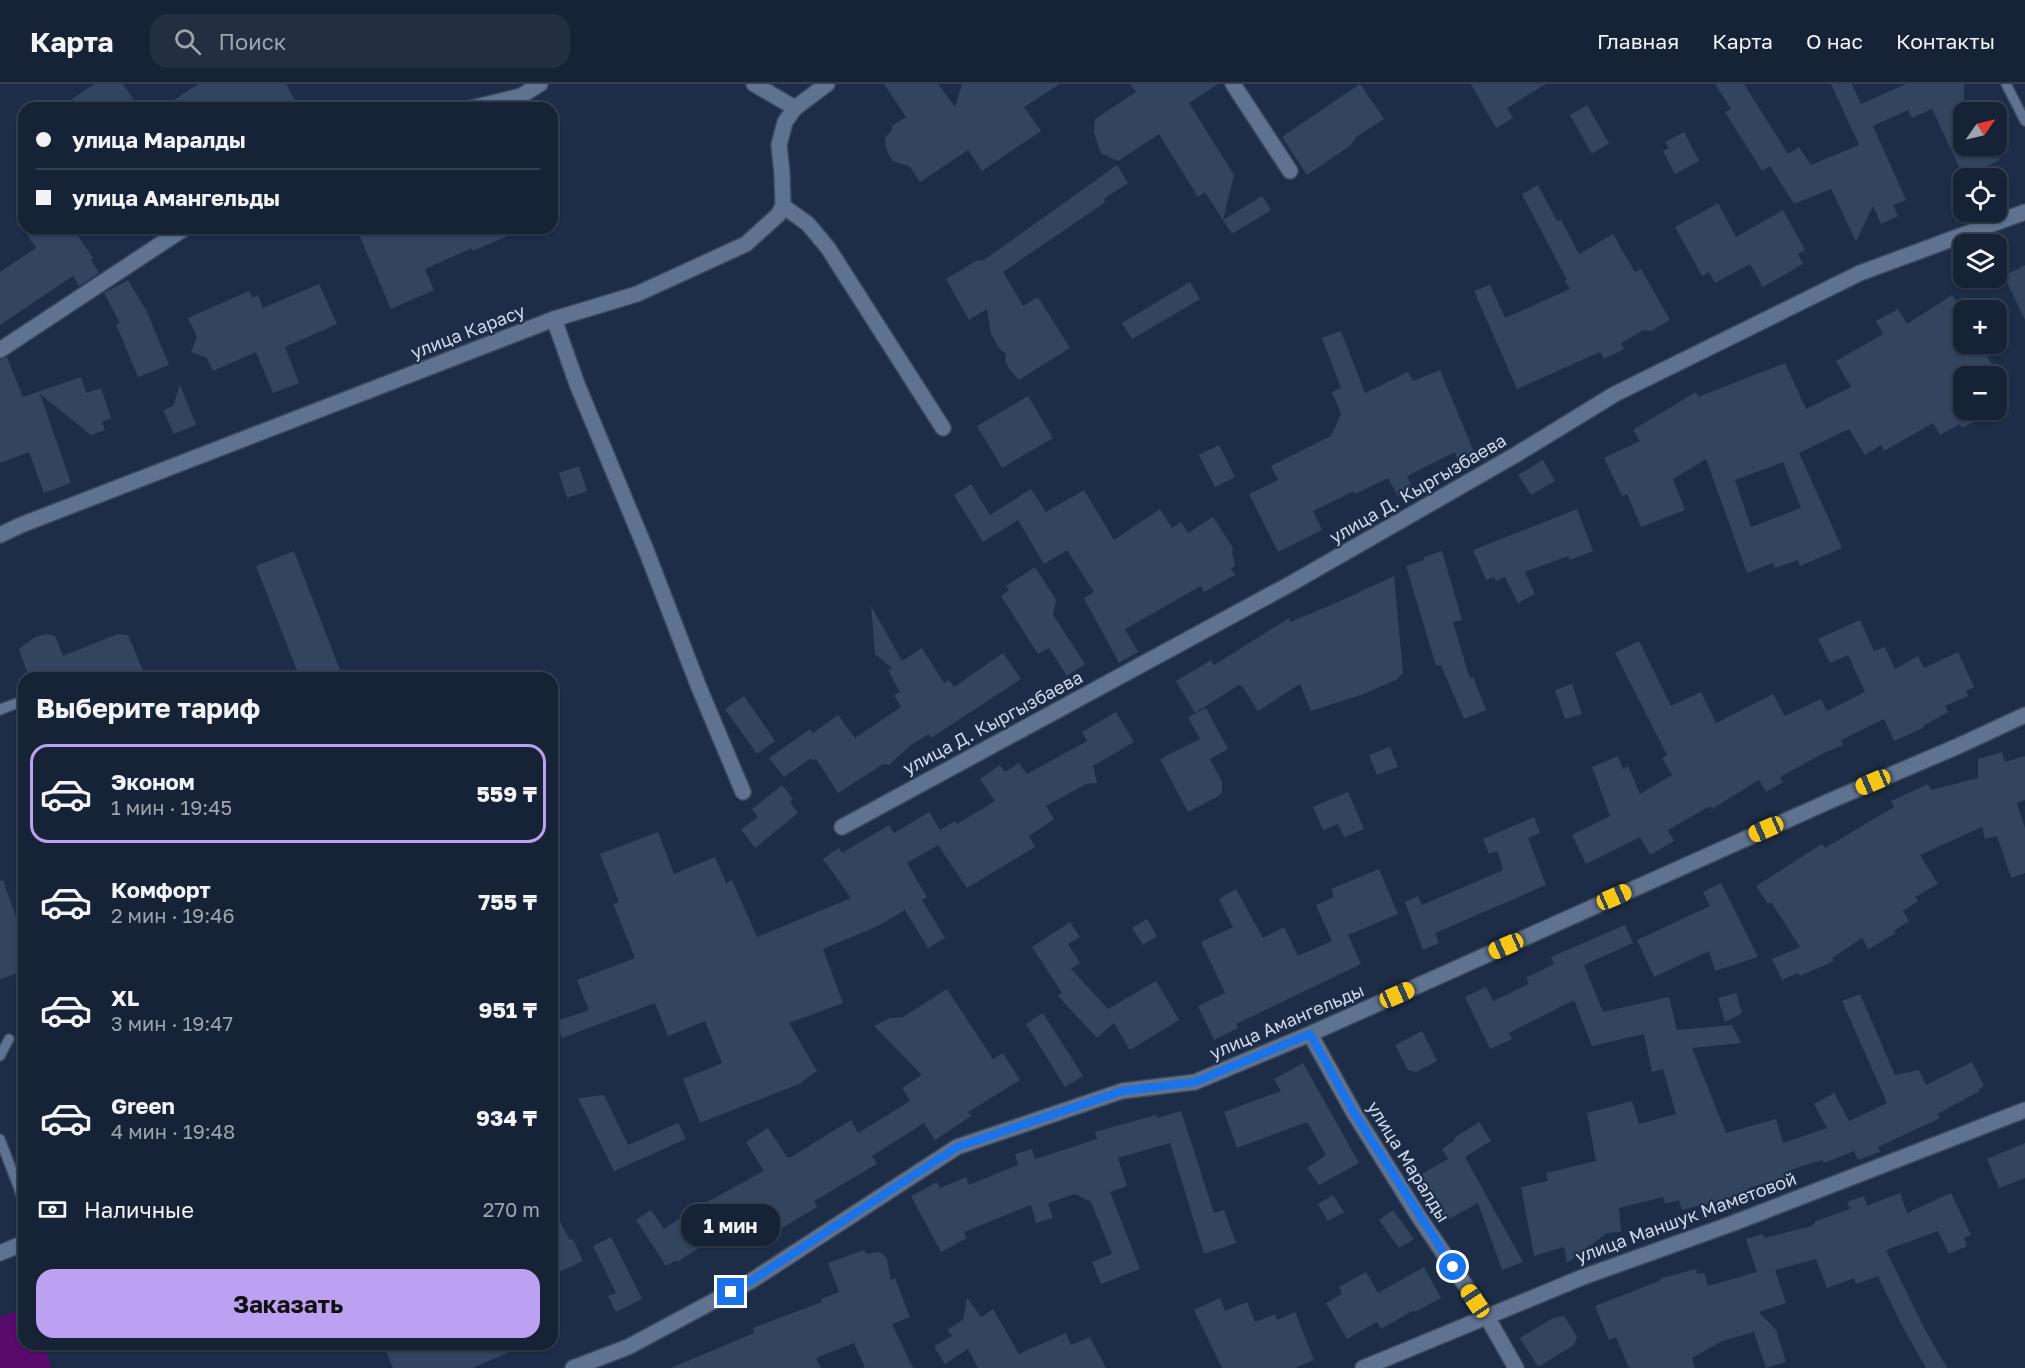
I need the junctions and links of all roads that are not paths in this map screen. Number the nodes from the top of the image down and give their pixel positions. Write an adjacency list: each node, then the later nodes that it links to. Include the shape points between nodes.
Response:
1 (540, 84): 6 (street, via 521,96)
2 (754, 84): 7 (street)
3 (827, 84): 7 (street)
4 (1233, 84): 9 (street)
5 (2006, 84): 8 (lane)
6 (496, 102)
7 (795, 108): 10 (street, via 785,122 779,145)
8 (2025, 121)
9 (1290, 171)
10 (783, 206): 13 (street, улица Карасу, via 746,244 637,294); 15 (street, via 808,224 828,248)
11 (2025, 212): 19 (street, улица Д. Кыргызбаева, via 1860,273 1615,394 1292,583)
12 (176, 234): 14 (street)
13 (555, 319): 16 (street, улица Карасу); 18 (street, via 577,384)
14 (0, 350)
15 (943, 428)
16 (0, 535)
17 (2025, 715): 20 (street, улица Амангельды)
18 (743, 792)
19 (842, 827)
20 (1310, 1034): 28 (street, улица Маралды, via 1366,1132); 29 (street, улица Амангельды, via 1195,1082 1122,1091 957,1147 751,1281 628,1347)
21 (9, 1039): 22 (lane)
22 (0, 1056)
23 (2025, 1110): 28 (street, улица Маншук Маметовой)
24 (0, 1138): 25 (lane)
25 (18, 1186)
26 (18, 1246): 27 (street)
27 (0, 1253)
28 (1486, 1317): 30 (street, улица Маншук Маметовой); 31 (street, улица Маралды)
29 (573, 1368)
30 (1363, 1368)
31 (1516, 1368)

